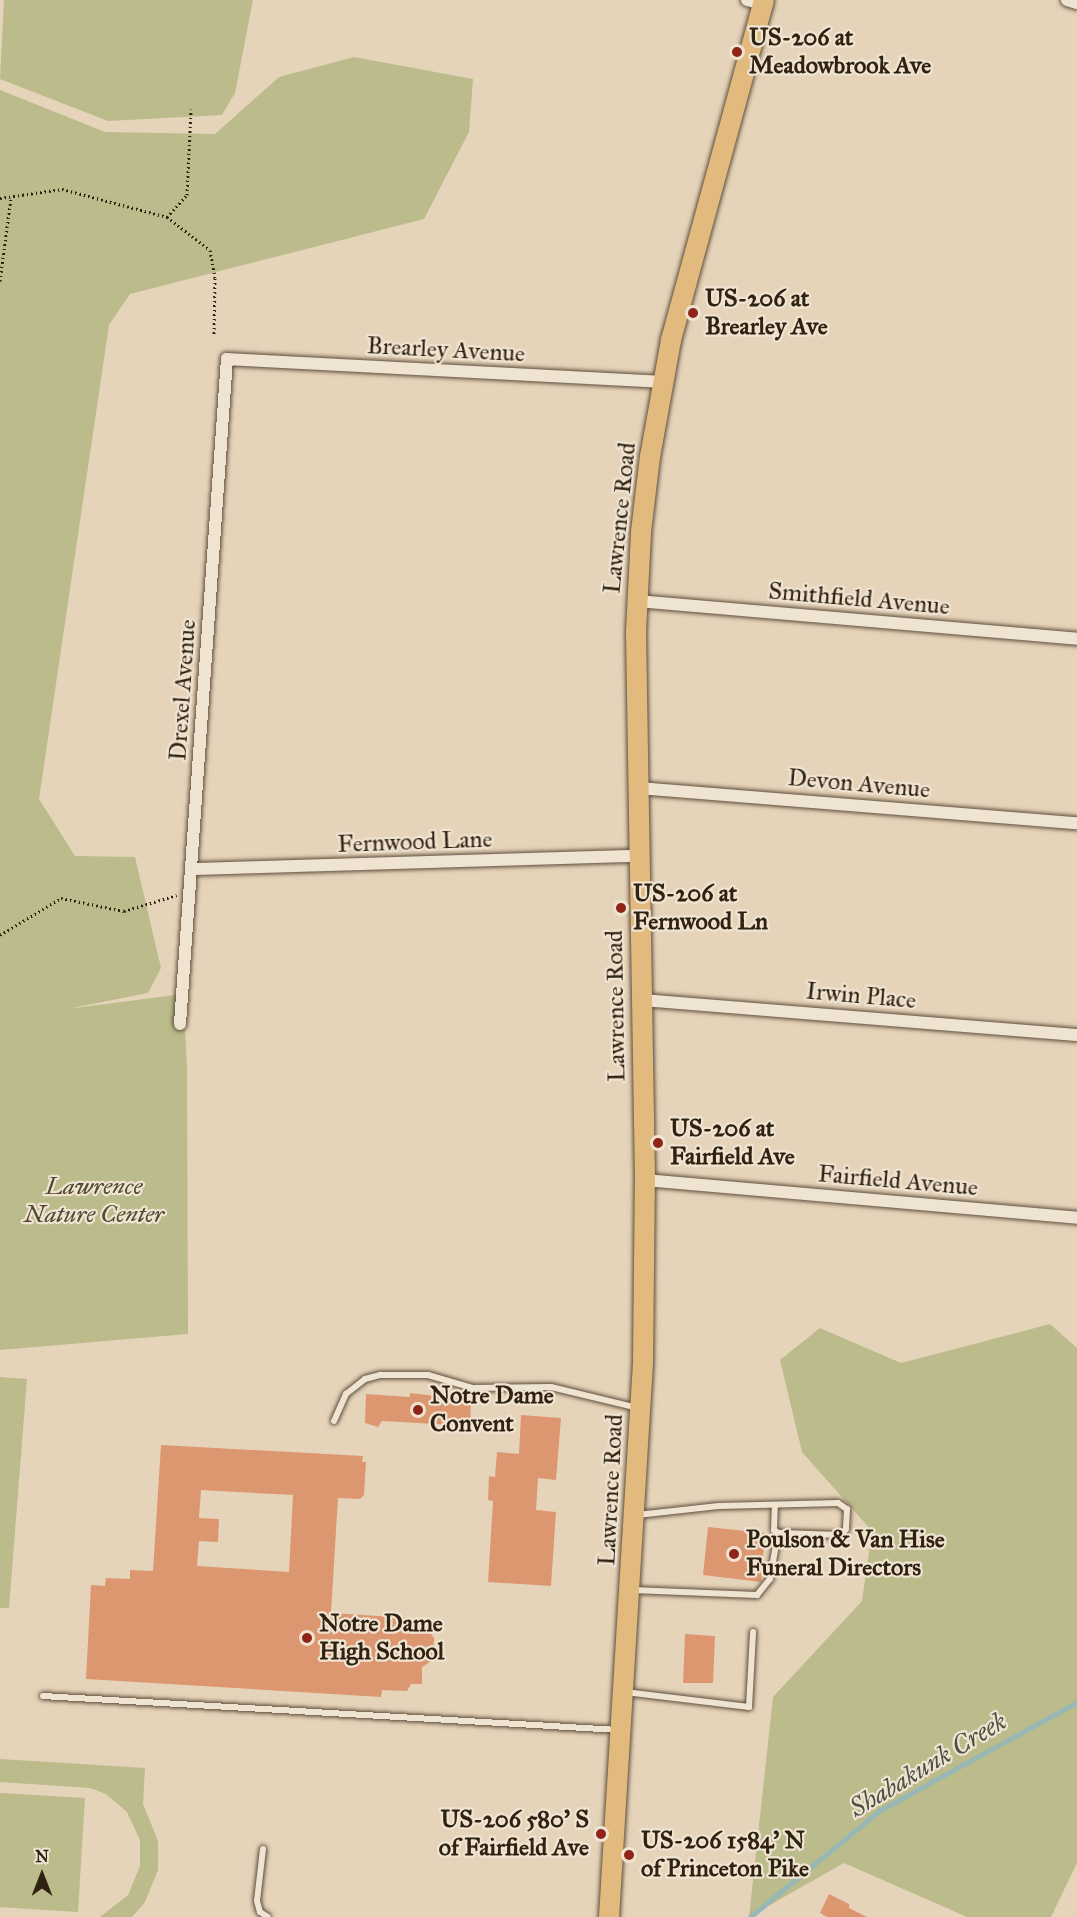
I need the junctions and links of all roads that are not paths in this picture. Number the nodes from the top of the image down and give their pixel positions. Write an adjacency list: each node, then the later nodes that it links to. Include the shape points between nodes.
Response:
1 (1067, 0): 3 (street)
2 (758, 1): 5 (main road, Lawrence Road)
3 (1077, 3)
4 (227, 359): 5 (street, Brearley Avenue); 11 (street, Drexel Avenue)
5 (663, 382): 6 (main road, Lawrence Road, via 650,457)
6 (637, 601): 7 (street, Smithfield Avenue); 8 (main road, Lawrence Road)
7 (1077, 639)
8 (638, 788): 9 (street, Devon Avenue); 10 (main road, Lawrence Road)
9 (1077, 823)
10 (639, 856): 11 (street, Fernwood Lane); 12 (main road, Lawrence Road)
11 (193, 869): 13 (street, Drexel Avenue)
12 (642, 1000): 14 (street, Irwin Place); 15 (main road, Lawrence Road)
13 (180, 1024)
14 (1077, 1035)
15 (645, 1180): 16 (street, Fairfield Avenue); 17 (main road, Lawrence Road)
16 (1077, 1218)
17 (642, 1409): 18 (lane, via 551,1387 474,1388 435,1376 380,1375 365,1379 346,1394); 20 (main road, Lawrence Road)
18 (334, 1421)
19 (776, 1505): 20 (lane, via 719,1506); 21 (lane, via 774,1530); 21 (lane, via 838,1503 847,1509 846,1529 841,1535)
20 (636, 1515): 22 (main road, Lawrence Road)
21 (778, 1533): 22 (lane, via 770,1579 765,1590 757,1595)
22 (631, 1590): 24 (main road, Lawrence Road)
23 (753, 1632): 24 (lane, via 749,1707)
24 (624, 1692): 26 (main road, Lawrence Road)
25 (43, 1696): 26 (lane)
26 (621, 1730): 29 (main road, Lawrence Road)
27 (263, 1850): 28 (lane, via 257,1901 260,1912)
28 (267, 1917)
29 (609, 1917)

